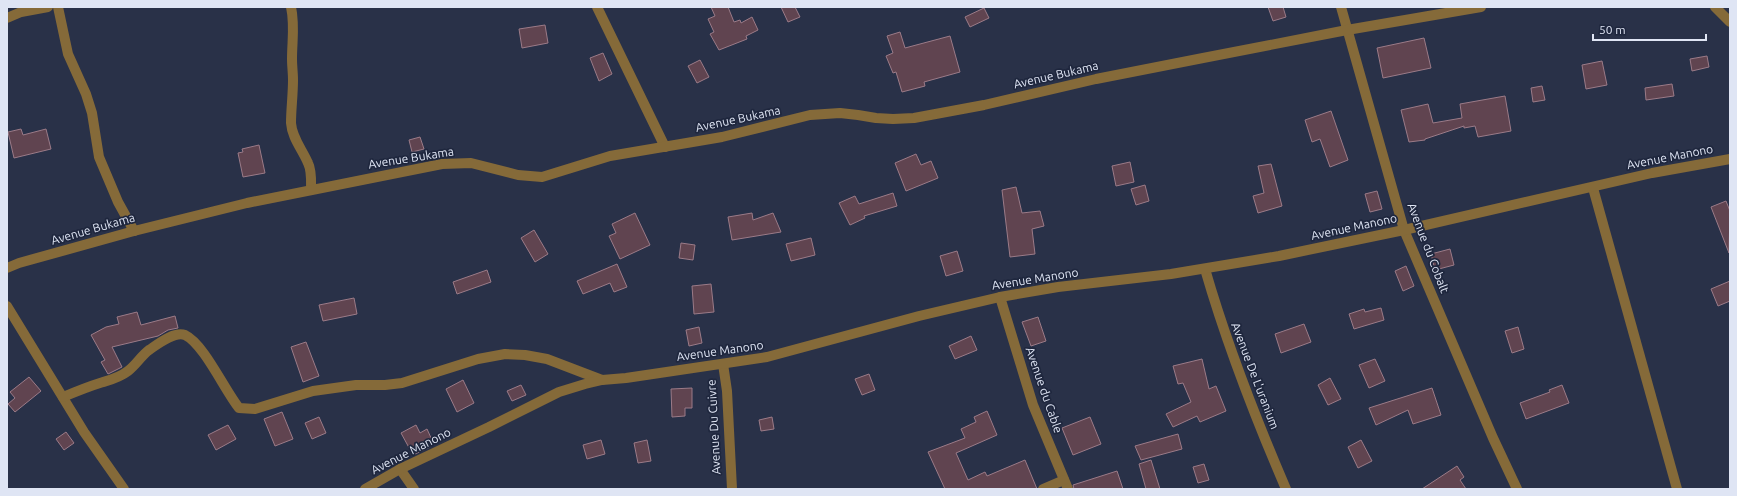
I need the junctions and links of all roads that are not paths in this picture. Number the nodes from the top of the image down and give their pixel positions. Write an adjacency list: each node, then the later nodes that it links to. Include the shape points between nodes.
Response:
1 (48, 7): 8 (street, via 21,12)
2 (58, 7): 16 (street, via 68,54 92,113 99,157 118,202)
3 (291, 7): 14 (street, via 294,19 291,123 292,132 311,172)
4 (597, 7): 11 (street)
5 (1341, 7): 10 (street, Avenue du Cobalt)
6 (1481, 7): 10 (street, Avenue Bukama)
7 (1715, 7): 9 (street)
8 (7, 18)
9 (1730, 22)
10 (1348, 30): 11 (street, Avenue Bukama, via 1096,79 914,118 876,118 840,113 810,115 752,130); 15 (street, Avenue du Cobalt)
11 (665, 147): 14 (street, Avenue Bukama, via 610,156 542,177 518,175 471,163 442,164)
12 (1730, 159): 13 (street, Avenue Manono, via 1652,173)
13 (1593, 188): 15 (street, Avenue Manono); 33 (street)
14 (311, 190): 16 (street, Avenue Bukama)
15 (1404, 230): 18 (street, Avenue Manono); 32 (street, Avenue du Cobalt)
16 (134, 231): 17 (street, Avenue Bukama)
17 (7, 268)
18 (1205, 269): 19 (street, Avenue Manono, via 1058,287); 31 (street, Avenue De L'uranium, via 1224,333)
19 (1000, 297): 21 (street, Avenue Manono, via 919,316 767,358); 25 (street, Avenue du Cable, via 1033,405)
20 (7, 306): 23 (street)
21 (723, 364): 22 (street, Avenue Manono); 29 (street, Avenue Du Cuivre, via 727,391)
22 (602, 380): 23 (street, via 547,359 505,354 478,359 402,383 356,385 313,391 247,410 239,408 231,398 195,343 185,336 176,334 148,350 128,371 113,380); 24 (street, Avenue Manono, via 559,392)
23 (62, 397): 26 (street)
24 (400, 469): 27 (street, Avenue Manono); 28 (street)
25 (1066, 484): 30 (street)
26 (124, 489)
27 (365, 489)
28 (414, 489)
29 (732, 489)
30 (1043, 489)
31 (1286, 489)
32 (1516, 489)
33 (1677, 489)

